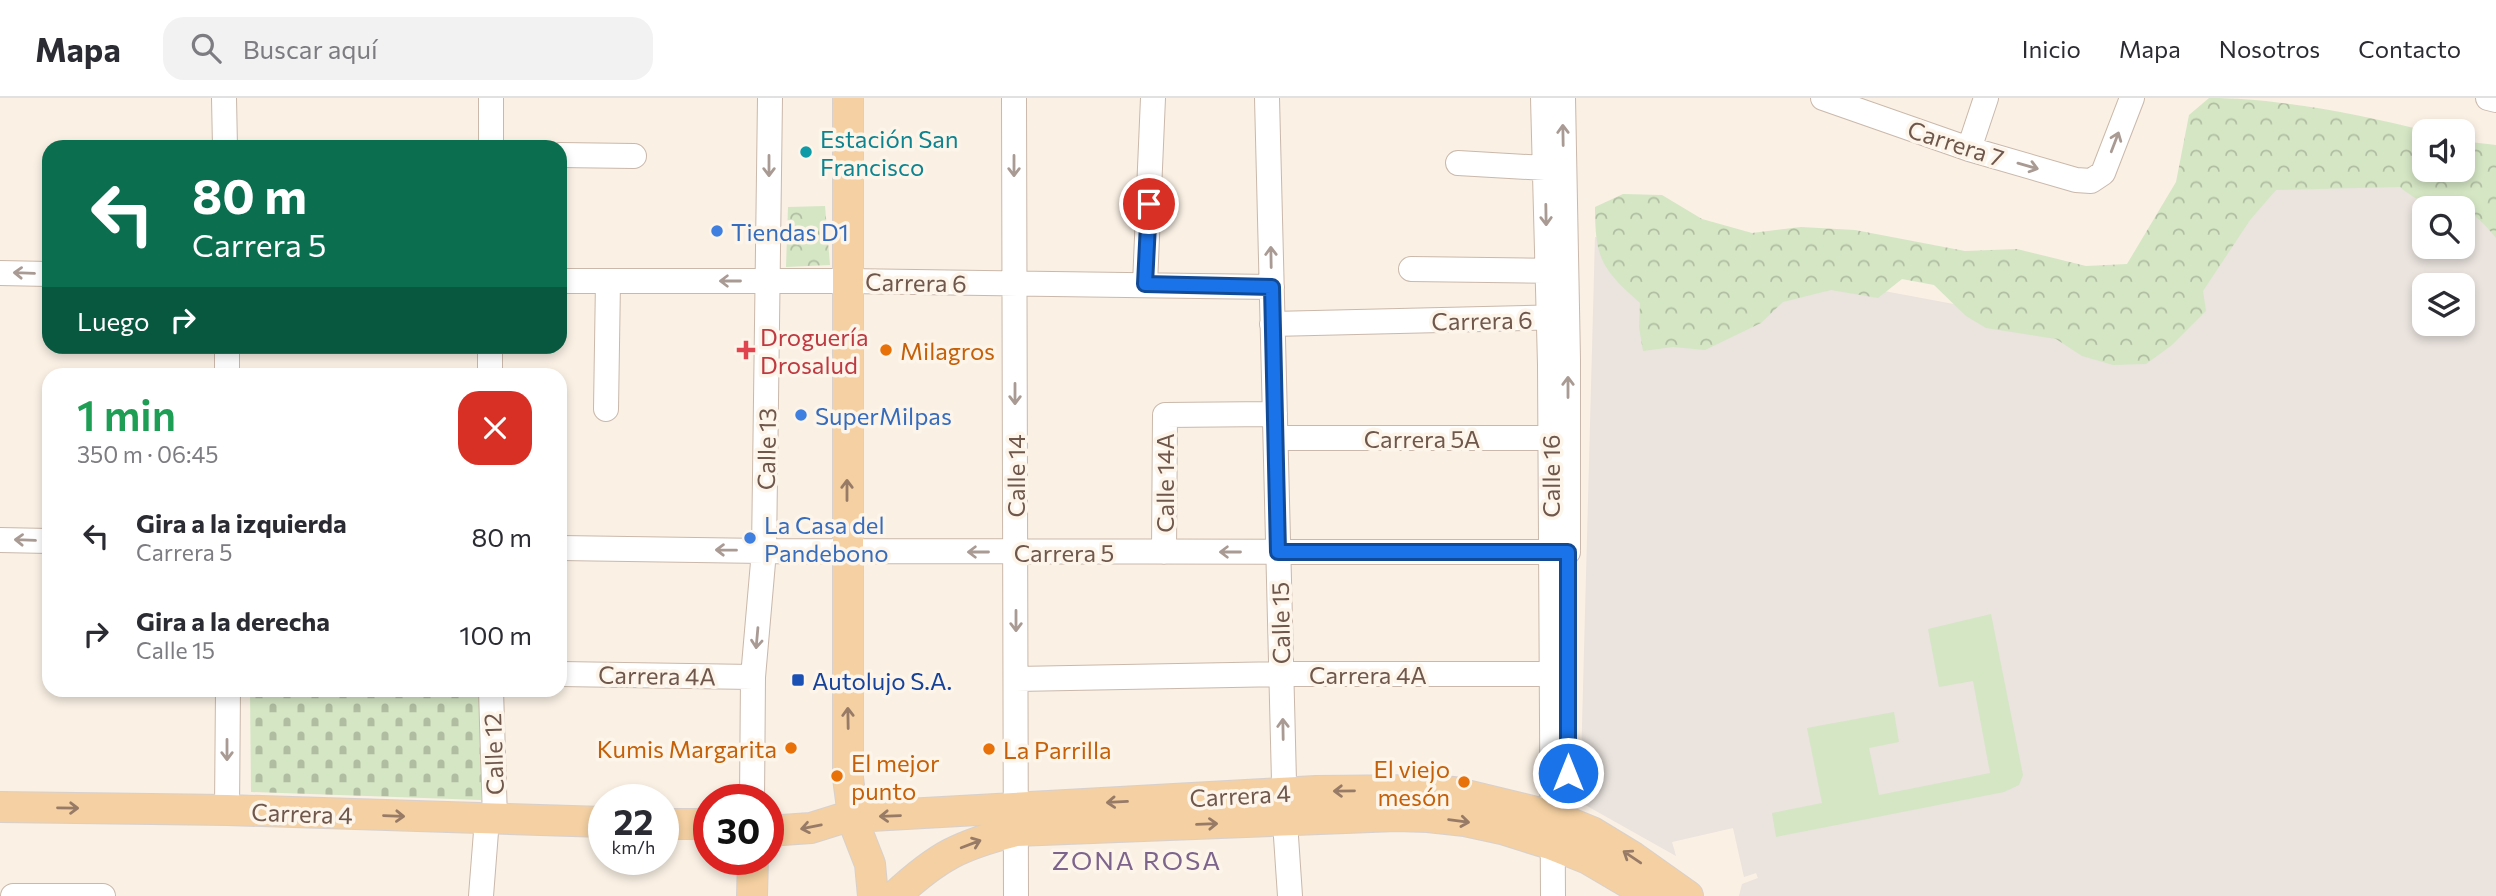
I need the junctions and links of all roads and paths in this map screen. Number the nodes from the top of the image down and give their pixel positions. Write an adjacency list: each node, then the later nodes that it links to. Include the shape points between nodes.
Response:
1 (224, 98): 15 (street)
2 (491, 98): 16 (street)
3 (770, 98): 28 (street, Calle 13, one-way to 28)
4 (848, 98): 29 (main road)
5 (1014, 98): 30 (street, Calle 14, one-way to 30)
6 (1153, 98): 31 (street)
7 (1267, 98): 32 (street, Calle 15, one-way to 7)
8 (1543, 98): 21 (street, Calle 16)
9 (1563, 98): 23 (street, Calle 16, one-way to 9)
10 (1824, 98): 17 (street, Carrera 7)
11 (1986, 98): 17 (street)
12 (2132, 98): 17 (street, Carrera 7, one-way to 12, via 2091,181 2103,173)
13 (2488, 98): 14 (street)
14 (2496, 100)
15 (225, 140)
16 (491, 140)
17 (1969, 149)
18 (567, 155): 19 (street)
19 (634, 156)
20 (1458, 163): 21 (street)
21 (1545, 168): 23 (street, Calle 16, one-way to 23)
22 (1411, 269): 23 (street, Carrera 6)
23 (1557, 271): 33 (street, Calle 16)
24 (0, 273): 25 (street, one-way to 24)
25 (42, 274)
26 (567, 281): 27 (street, Carrera 6)
27 (608, 281): 28 (street, Carrera 6, one-way to 27); 35 (street)
28 (769, 281): 29 (street, Carrera 6); 42 (street, Calle 13)
29 (847, 281): 30 (street, Carrera 6); 43 (main road, one-way to 29)
30 (1015, 283): 31 (street, Carrera 6); 44 (street, Calle 14, one-way to 44)
31 (1145, 284): 32 (street, Carrera 6)
32 (1272, 287): 34 (street, Calle 15)
33 (1558, 317): 34 (street, Carrera 6); 38 (street, Calle 16)
34 (1272, 324): 37 (street, Calle 15)
35 (606, 409)
36 (1165, 415): 37 (street, Carrera 5A); 45 (street, Calle 14A)
37 (1275, 426): 38 (street, Carrera 5A); 46 (street, Calle 15)
38 (1559, 438): 47 (street, Calle 16)
39 (0, 540): 40 (street, one-way to 39)
40 (42, 541)
41 (567, 548): 42 (street, Carrera 5, one-way to 41)
42 (764, 551): 43 (street, Carrera 5); 51 (street, Calle 13, one-way to 51)
43 (846, 551): 44 (street, Carrera 5, one-way to 43); 59 (main road, one-way to 43, via 848,786)
44 (1016, 552): 45 (street, Carrera 5); 52 (street, Calle 14, one-way to 52)
45 (1164, 552): 46 (street, Carrera 5, one-way to 45)
46 (1278, 552): 47 (street, Carrera 5); 49 (street, Calle 15)
47 (1559, 552): 50 (street, Calle 16); 64 (street, Calle 16)
48 (567, 674): 51 (street, Carrera 4A)
49 (1281, 674): 50 (street, Carrera 4A); 52 (street, Carrera 4A); 57 (street, Calle 15, one-way to 49)
50 (1551, 674): 64 (street, Calle 16)
51 (753, 677): 55 (street, Calle 13)
52 (1016, 679): 61 (street, Calle 14)
53 (228, 697): 58 (street, one-way to 58)
54 (491, 697): 60 (street, Calle 12)
55 (752, 784)
56 (0, 807): 58 (main road, Carrera 4, one-way to 58)
57 (1285, 807): 61 (main road, Carrera 4); 64 (main road, Carrera 4, via 1421,790 1454,792); 74 (street, Calle 15)
58 (227, 810): 60 (main road, Carrera 4, one-way to 60)
59 (853, 817): 61 (main road, Carrera 4, one-way to 59); 63 (main road, Carrera 4, one-way to 63); 71 (main road, via 870,864)
60 (491, 819): 62 (main road, Carrera 4); 69 (street, Calle 12)
61 (1017, 819): 72 (main road, Carrera 4, one-way to 61, via 931,864); 73 (street, Calle 14)
62 (588, 822)
63 (784, 830)
64 (1560, 834): 66 (main road, Carrera 4, via 1611,843); 75 (street, Calle 16); 76 (street, Calle 16)
65 (753, 875): 70 (main road)
66 (1673, 895)
67 (13, 896): 68 (street)
68 (103, 896)
69 (481, 896)
70 (752, 896)
71 (873, 896)
72 (895, 896)
73 (1016, 896)
74 (1290, 896)
75 (1553, 896)
76 (1569, 896)

